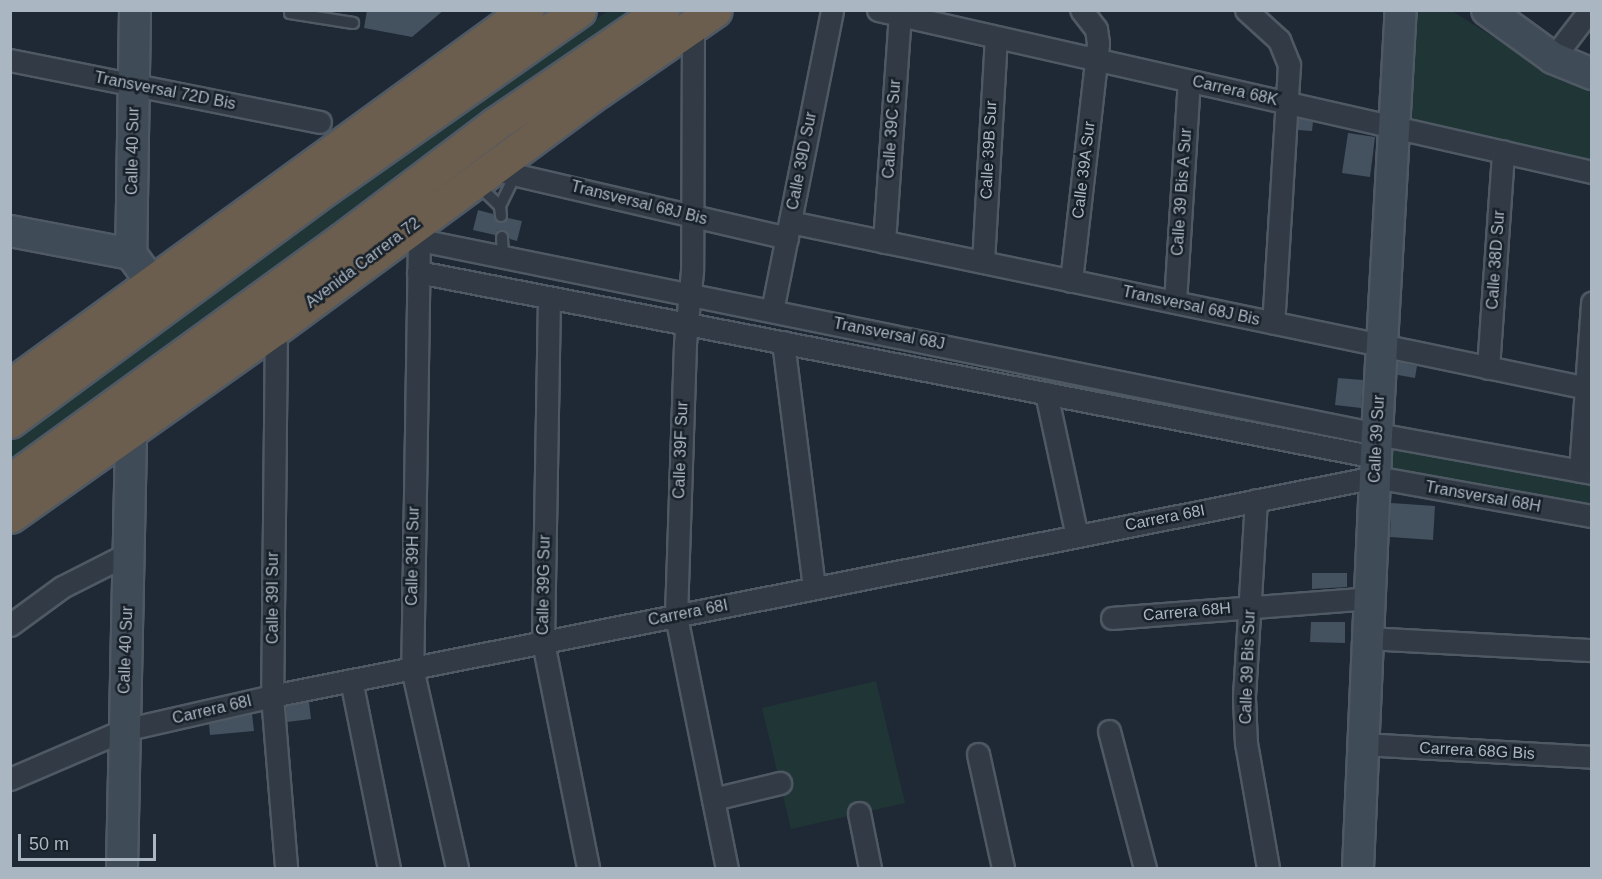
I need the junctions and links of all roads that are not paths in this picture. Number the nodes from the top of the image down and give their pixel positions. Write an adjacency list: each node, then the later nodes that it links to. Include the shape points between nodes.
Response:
1 (135, 10): 24 (street, Calle 40 Sur)
2 (290, 10): 15 (lane)
3 (527, 10): 40 (highway)
4 (579, 10): 55 (highway, via 326,188)
5 (662, 10): 21 (highway, Avenida Carrera 72)
6 (832, 10): 32 (street, Calle 39D Sur)
7 (878, 10): 13 (street, Carrera 68K)
8 (1081, 10): 20 (street, Calle 39A Sur, via 1096,29)
9 (1246, 10): 25 (street, via 1271,31 1284,49 1289,64)
10 (1401, 10): 27 (street, Calle 39 Sur)
11 (1487, 10): 18 (street)
12 (1590, 10): 18 (street)
13 (900, 15): 16 (street, Carrera 68K); 35 (street, Calle 39C Sur)
14 (704, 18): 17 (highway, Avenida Carrera 72); 31 (street, Calle 39F Sur)
15 (352, 23)
16 (996, 37): 20 (street, Carrera 68K); 37 (street, Calle 39B Sur)
17 (654, 55): 21 (highway); 30 (highway, Avenida Carrera 72)
18 (1553, 58): 22 (street)
19 (10, 60): 24 (street, Transversal 72D Bis)
20 (1096, 60): 23 (street, Carrera 68K); 39 (street, Calle 39A Sur)
21 (578, 66): 59 (highway, Avenida Carrera 72, via 462,147 342,240)
22 (1592, 75)
23 (1190, 81): 25 (street, Carrera 68K); 44 (street, Calle 39 Bis A Sur)
24 (134, 84): 26 (street, Transversal 72D Bis); 36 (street, Calle 40 Sur)
25 (1287, 103): 27 (street, Carrera 68K); 46 (street)
26 (320, 122)
27 (1394, 127): 28 (street, Carrera 68K); 50 (street, Calle 39 Sur)
28 (1503, 152): 29 (street, Carrera 68K); 51 (street, Calle 38D Sur)
29 (1592, 172)
30 (494, 174): 30 (lane, via 500,211); 31 (street, Transversal 68J Bis); 34 (highway, Avenida Carrera 72)
31 (693, 216): 32 (street, Transversal 68J Bis); 41 (street, Calle 39F Sur)
32 (788, 230): 35 (street, Transversal 68J Bis); 45 (street, Calle 39D Sur)
33 (10, 231): 36 (street)
34 (410, 237): 38 (street, Calle 39H Sur); 41 (street, Transversal 68J, via 502,247); 48 (highway, Avenida Carrera 72)
35 (884, 242): 37 (street, Transversal 68J Bis)
36 (131, 254): 40 (street)
37 (983, 262): 39 (street, Transversal 68J Bis)
38 (418, 272): 42 (street, Transversal 68J); 74 (street, Calle 39H Sur)
39 (1071, 281): 44 (street, Transversal 68J Bis)
40 (153, 284): 52 (highway)
41 (690, 294): 45 (street, Transversal 68J); 47 (street, Calle 39F Sur)
42 (549, 298): 47 (street, Transversal 68J); 72 (street, Calle 39G Sur)
43 (1592, 302): 53 (street)
44 (1175, 303): 46 (street, Transversal 68J Bis)
45 (772, 311): 57 (street, Transversal 68J)
46 (1273, 323): 50 (street, Transversal 68J Bis)
47 (687, 324): 49 (street, Transversal 68J); 68 (street, Calle 39F Sur)
48 (276, 328): 56 (highway, Avenida Carrera 72); 76 (street, Calle 39I Sur)
49 (783, 342): 54 (street, Transversal 68J); 65 (street)
50 (1382, 346): 51 (street, Transversal 68J Bis); 57 (street, Calle 39 Sur)
51 (1488, 368): 53 (street, Transversal 68J Bis)
52 (10, 386)
53 (1589, 389): 58 (street)
54 (1046, 393): 57 (street, Transversal 68J); 63 (street)
55 (10, 422)
56 (131, 431): 61 (highway, Avenida Carrera 72); 64 (street, Calle 40 Sur)
57 (1376, 456): 58 (street); 60 (street, Carrera 68I); 62 (street, Transversal 68H); 66 (street, Calle 39 Sur)
58 (1586, 472)
59 (10, 481)
60 (1256, 500): 63 (street, Carrera 68I); 67 (street, Calle 39 Bis Sur)
61 (10, 516)
62 (1592, 516)
63 (1077, 536): 65 (street, Carrera 68I)
64 (129, 553): 70 (street, via 62,587); 77 (street, Calle 40 Sur)
65 (814, 588): 68 (street, Carrera 68I)
66 (1369, 598): 67 (street, Carrera 68H); 71 (street, Calle 39 Sur)
67 (1251, 606): 69 (street, Carrera 68H); 95 (street, Calle 39 Bis Sur, via 1244,698 1246,743)
68 (676, 616): 72 (street, Carrera 68I); 84 (street, Calle 39F Sur)
69 (1112, 618)
70 (10, 625)
71 (1368, 638): 73 (street); 79 (street, Calle 39 Sur)
72 (543, 642): 74 (street, Carrera 68I); 90 (street, Calle 39G Sur)
73 (1592, 650)
74 (412, 668): 75 (street, Carrera 68I); 89 (street, Calle 39H Sur)
75 (351, 680): 76 (street, Carrera 68I); 88 (street)
76 (272, 696): 77 (street, Carrera 68I); 87 (street, Calle 39I Sur)
77 (124, 730): 82 (street, Carrera 68I); 86 (street, Calle 40 Sur)
78 (1109, 731): 94 (street)
79 (1363, 744): 81 (street, Carrera 68G Bis); 96 (street, Calle 39 Sur)
80 (978, 753): 93 (street)
81 (1592, 757)
82 (10, 779)
83 (780, 783): 84 (street)
84 (713, 799): 91 (street, Calle 39F Sur)
85 (859, 813): 92 (street)
86 (122, 868)
87 (286, 868)
88 (389, 868)
89 (457, 868)
90 (588, 868)
91 (727, 868)
92 (870, 868)
93 (1004, 868)
94 (1145, 868)
95 (1268, 868)
96 (1358, 868)

